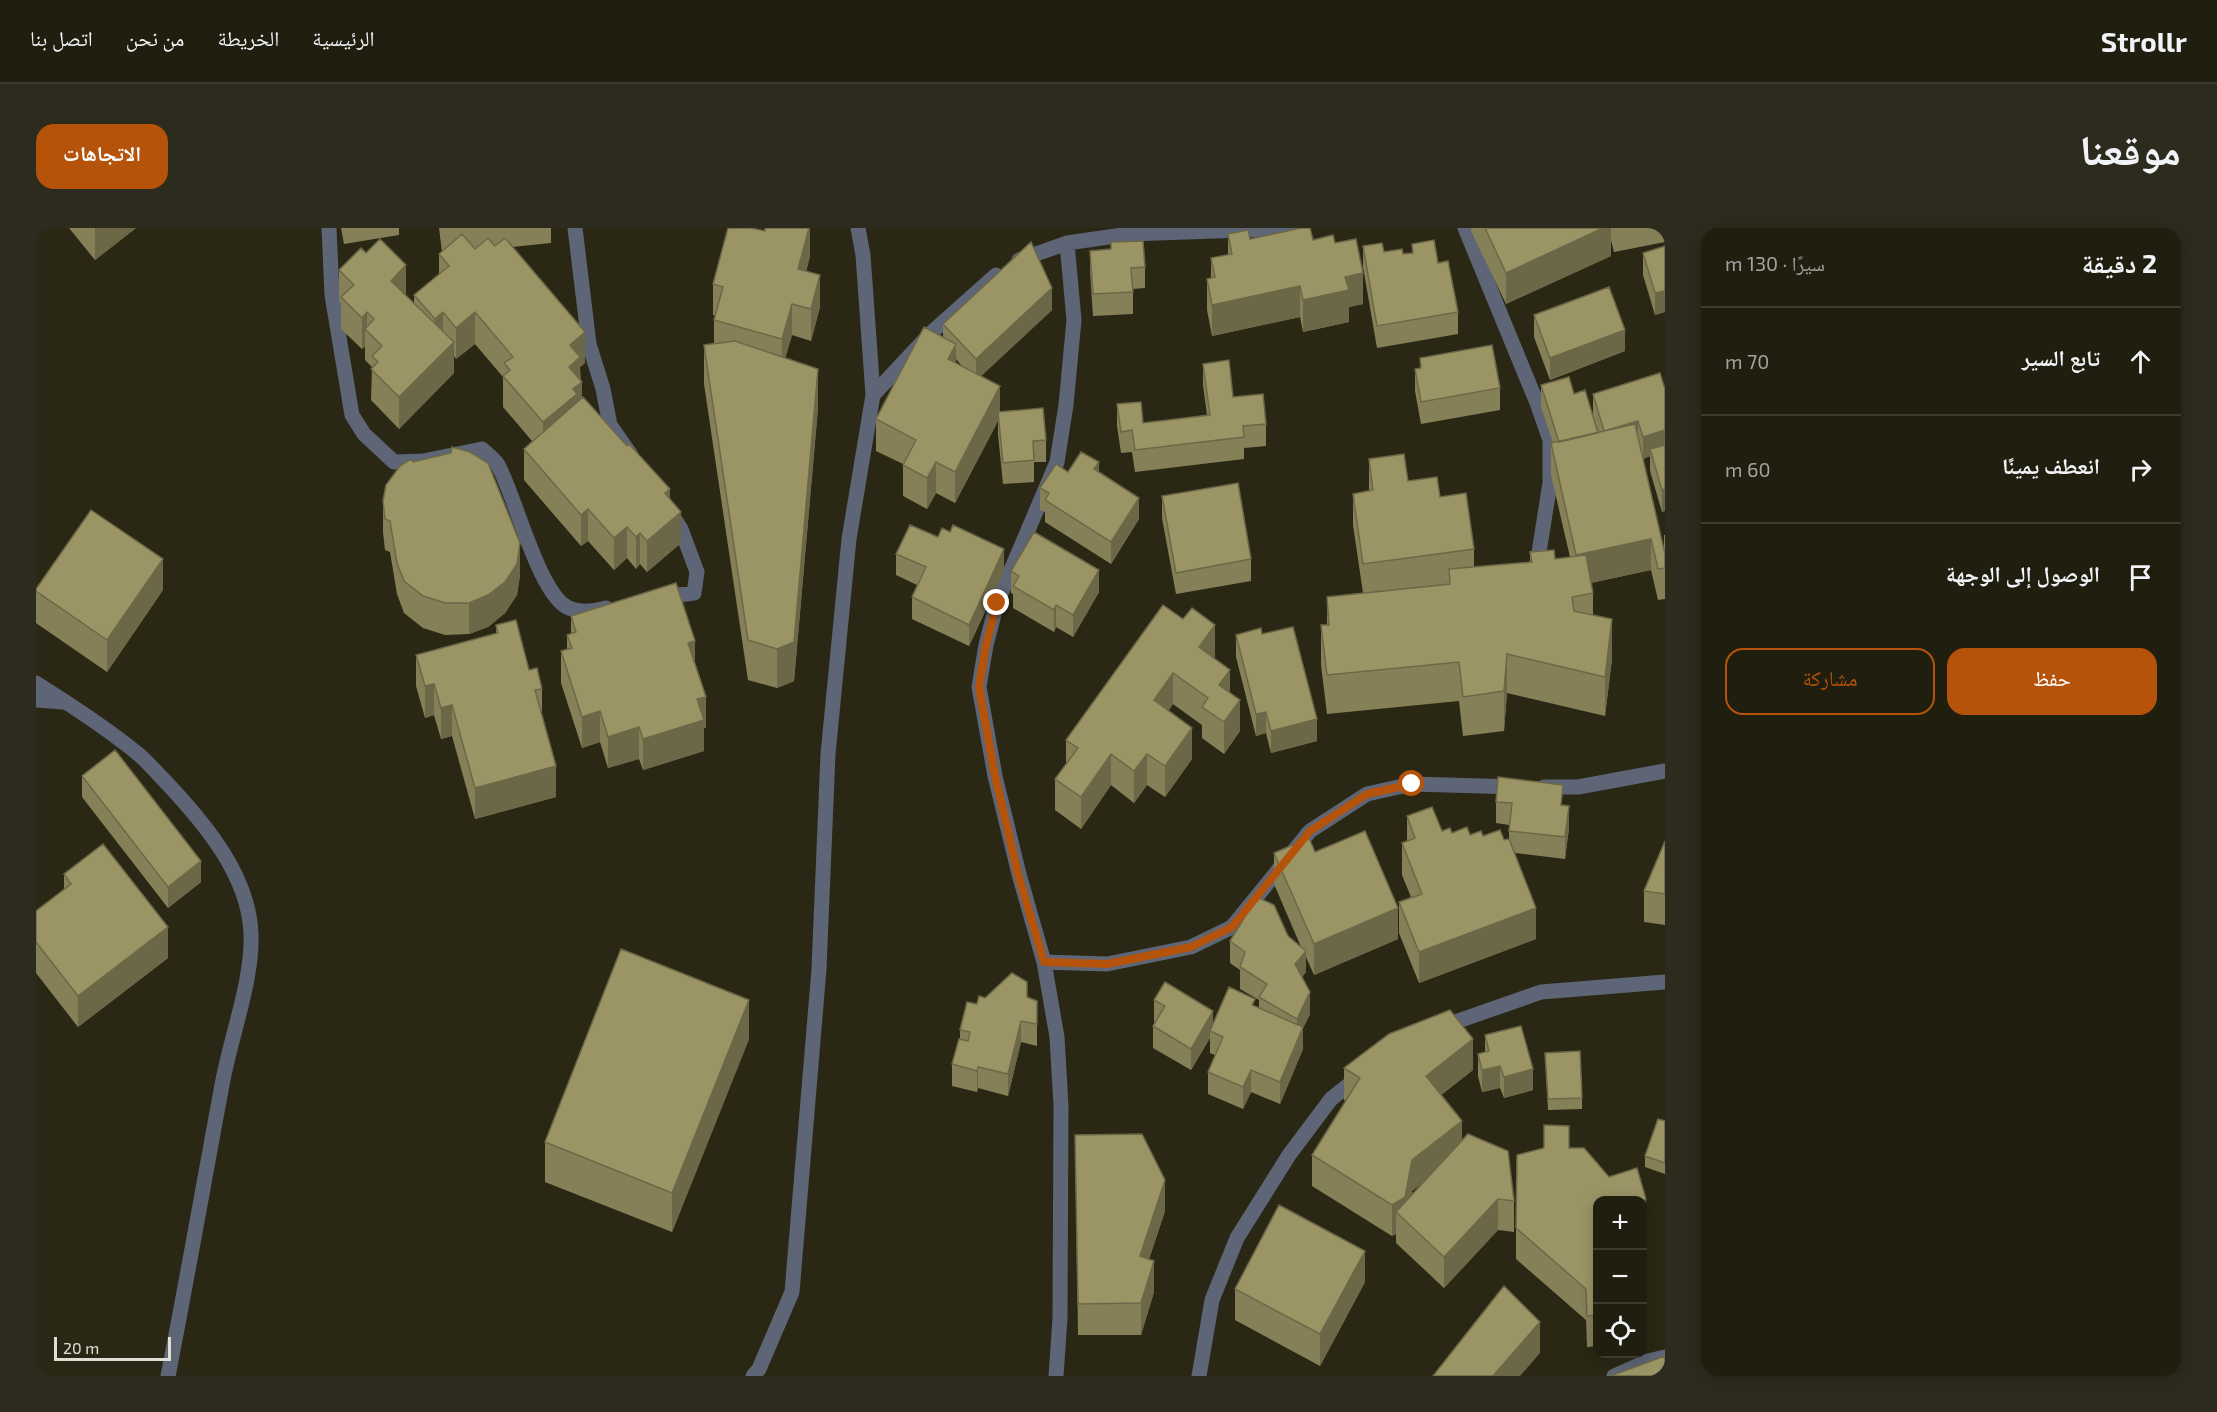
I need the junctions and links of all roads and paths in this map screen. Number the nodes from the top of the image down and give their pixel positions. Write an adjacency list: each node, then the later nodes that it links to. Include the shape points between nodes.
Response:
1 (329, 228): 13 (street, via 332,295 352,414 364,434 394,462 423,461 482,449 498,463 554,595 569,608 593,611)
2 (575, 228): 9 (street, via 589,344 610,425)
3 (858, 228): 8 (street)
4 (1301, 228): 6 (street)
5 (1465, 228): 11 (street, via 1550,440 1550,483)
6 (1238, 230): 7 (street, via 1129,234)
7 (1067, 243): 8 (street, via 1008,265 932,332); 18 (street, via 1074,320 1057,462 997,603 979,687 1018,874)
8 (873, 395): 24 (street, via 849,539 828,754 819,969 792,1292)
9 (641, 468)
10 (664, 503): 12 (street, via 681,529 697,572 694,593)
11 (1537, 565)
12 (642, 600)
13 (623, 604)
14 (36, 683): 16 (street)
15 (36, 700): 16 (street)
16 (66, 702): 23 (street, via 139,754 209,834 234,871 251,933 248,971 223,1076)
17 (1665, 771): 18 (street, via 1578,787 1412,784 1367,794 1310,831 1232,927 1191,947 1107,964)
18 (1044, 962): 25 (street, via 1058,1037 1061,1106)
19 (1665, 982): 20 (street, via 1541,992)
20 (1432, 1031)
21 (1375, 1064): 26 (street, via 1331,1100 1288,1155 1237,1238 1212,1300)
22 (1665, 1357): 27 (street)
23 (168, 1376)
24 (753, 1376)
25 (1056, 1376)
26 (1199, 1376)
27 (1614, 1376)

